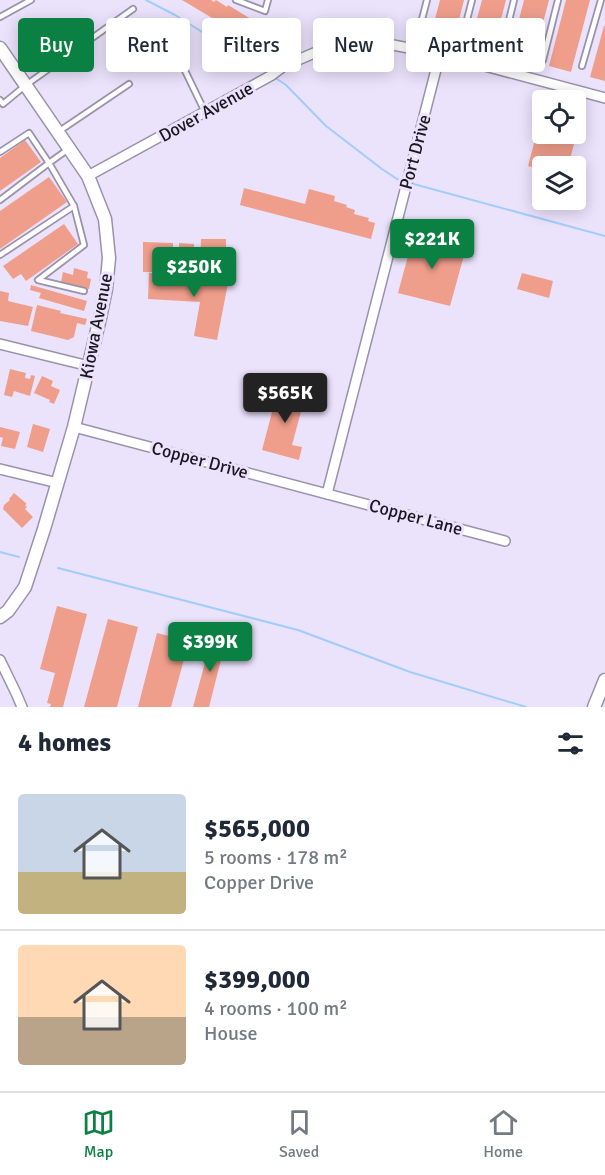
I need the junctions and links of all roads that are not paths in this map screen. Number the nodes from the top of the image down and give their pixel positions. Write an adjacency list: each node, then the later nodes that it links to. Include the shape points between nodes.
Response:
1 (31, 0): 10 (lane)
2 (236, 0): 3 (lane, via 265,11)
3 (268, 0)
4 (427, 0): 11 (lane)
5 (472, 0): 12 (lane)
6 (514, 0): 13 (lane)
7 (558, 0): 16 (lane)
8 (601, 0): 17 (lane)
9 (133, 9): 22 (lane)
10 (0, 17)
11 (422, 18)
12 (467, 18)
13 (510, 18)
14 (406, 47): 25 (street, Dover Avenue, via 351,46 314,53)
15 (0, 48): 22 (street, Kiowa Avenue)
16 (545, 52)
17 (582, 66)
18 (186, 72): 25 (lane)
19 (435, 72): 40 (street, Port Drive)
20 (508, 72): 23 (street, Dover Avenue)
21 (129, 84): 26 (lane)
22 (26, 85): 24 (lane, via 3,104); 26 (street, Kiowa Avenue)
23 (605, 98)
24 (0, 100)
25 (205, 112): 30 (street, Dover Avenue)
26 (58, 132): 27 (street, Kiowa Avenue)
27 (70, 149): 29 (lane); 30 (street, Kiowa Avenue)
28 (0, 152): 29 (lane, via 29,133)
29 (49, 163): 31 (lane); 32 (lane)
30 (88, 176): 36 (street, Kiowa Avenue, via 105,219 109,258)
31 (0, 200)
32 (74, 206): 33 (lane); 34 (lane, via 84,245 38,280)
33 (0, 255)
34 (84, 291)
35 (0, 344): 36 (street)
36 (89, 366): 37 (street, Kiowa Avenue)
37 (74, 427): 39 (street, Kiowa Avenue); 40 (street, Copper Drive)
38 (0, 469): 39 (street)
39 (58, 483): 42 (street, Kiowa Avenue, via 25,587)
40 (327, 494): 41 (street, Copper Lane)
41 (505, 541)
42 (0, 617)
43 (0, 660): 45 (street)
44 (605, 680): 46 (street)
45 (21, 707)
46 (594, 707)

